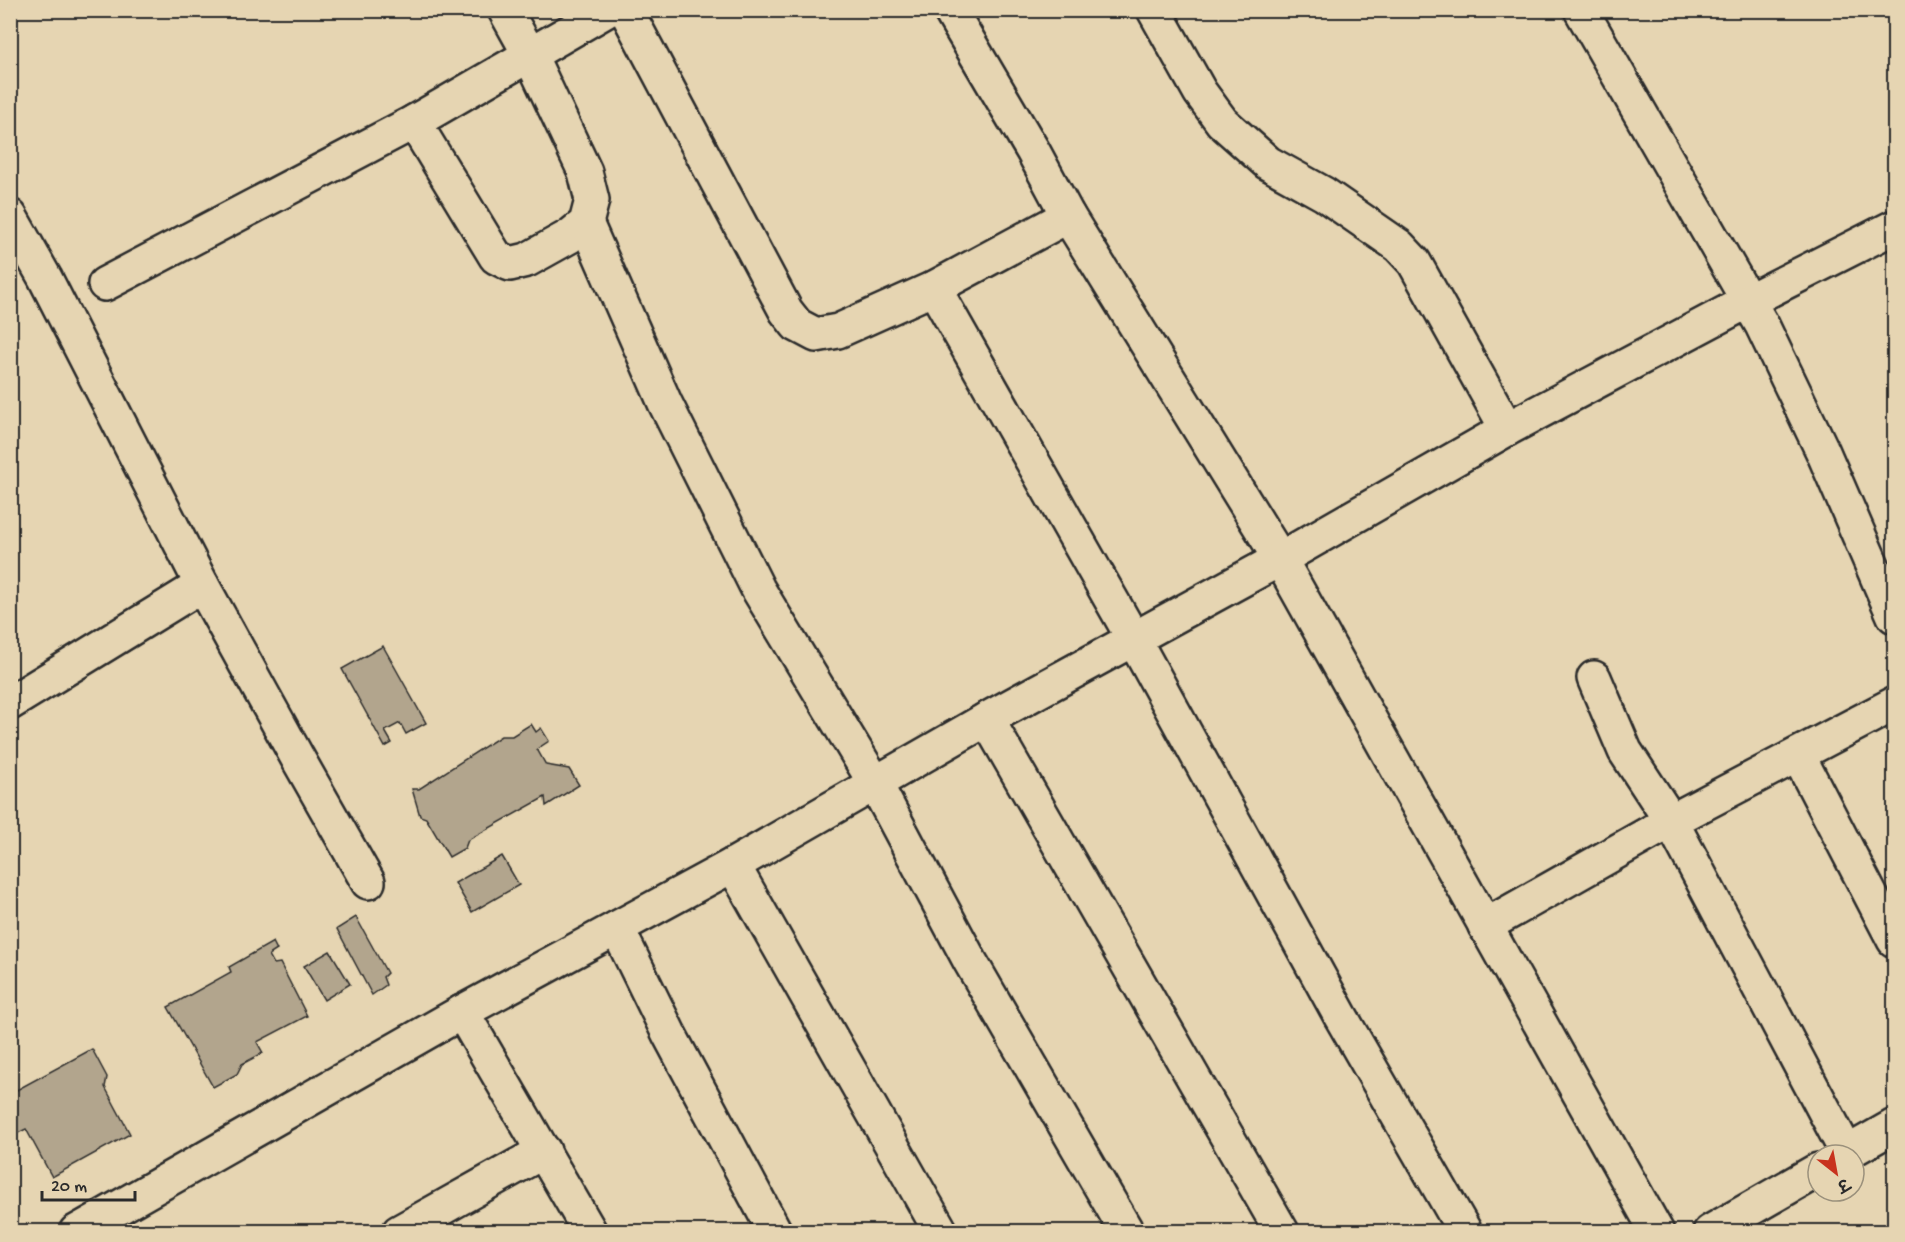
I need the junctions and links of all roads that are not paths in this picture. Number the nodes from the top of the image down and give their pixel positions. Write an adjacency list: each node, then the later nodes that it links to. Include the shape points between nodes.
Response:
1 (506, 10): 7 (street)
2 (607, 10): 7 (street)
3 (626, 10): 14 (street, via 797,325 816,335 838,331)
4 (950, 10): 10 (street)
5 (1154, 10): 16 (street, via 1200,92 1222,122 1268,163 1324,194 1398,246 1414,262)
6 (1581, 10): 15 (street)
7 (530, 55): 8 (street); 11 (street, via 585,172 592,200)
8 (414, 122): 11 (street, via 496,257 510,264 527,260); 13 (street)
9 (10, 216): 18 (street)
10 (1068, 216): 14 (street); 17 (street)
11 (586, 223): 26 (street, via 665,403 758,588)
12 (1894, 227): 15 (street)
13 (105, 284)
14 (934, 288): 20 (street)
15 (1748, 301): 16 (street); 19 (street, via 1823,452)
16 (1507, 429): 17 (street)
17 (1280, 559): 20 (street); 30 (street)
18 (202, 585): 22 (street); 29 (street)
19 (1894, 616)
20 (1133, 638): 24 (street); 46 (street, via 1340,1015)
21 (1594, 678): 27 (street, via 1625,751)
22 (10, 703)
23 (1894, 704): 25 (street)
24 (987, 719): 26 (street); 45 (street)
25 (1798, 755): 27 (street); 32 (street)
26 (875, 783): 28 (street); 44 (street, via 970,961)
27 (1671, 821): 30 (street); 35 (street)
28 (733, 865): 31 (street); 43 (street)
29 (368, 882)
30 (1485, 926): 47 (street)
31 (617, 928): 33 (street); 42 (street)
32 (1894, 940)
33 (462, 1012): 37 (street); 39 (street)
34 (1894, 1126): 36 (street)
35 (1839, 1143)
36 (1864, 1143)
37 (544, 1151): 40 (street); 41 (street)
38 (1806, 1177): 48 (street)
39 (76, 1232)
40 (399, 1232)
41 (590, 1232)
42 (775, 1232)
43 (941, 1232)
44 (1126, 1232)
45 (1282, 1232)
46 (1465, 1232)
47 (1657, 1232)
48 (1710, 1232)

